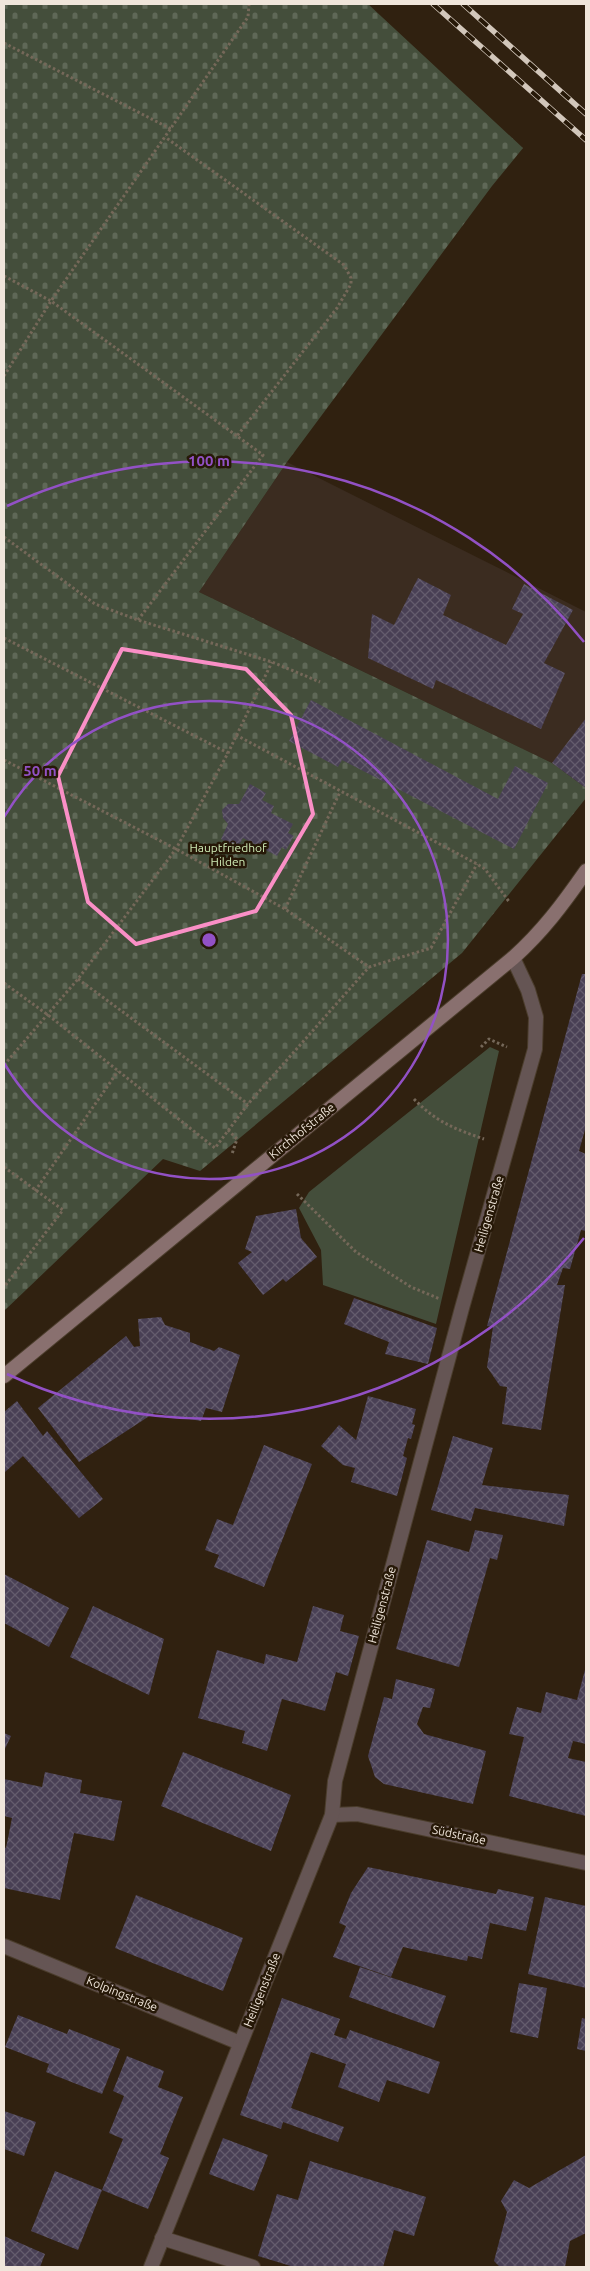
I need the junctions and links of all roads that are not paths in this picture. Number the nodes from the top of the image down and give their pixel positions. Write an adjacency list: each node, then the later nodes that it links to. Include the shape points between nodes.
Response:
1 (586, 871): 2 (main road, Kirchhofstraße, via 556,915)
2 (512, 958): 3 (main road, Kirchhofstraße); 4 (street, Heiligenstraße, via 528,990 536,1017 535,1049 335,1781)
3 (4, 1376)
4 (332, 1815): 5 (street, Südstraße, via 357,1814); 7 (street, Heiligenstraße)
5 (586, 1862)
6 (4, 1946): 7 (street, Kolpingstraße)
7 (240, 2043): 8 (street, Heiligenstraße)
8 (162, 2238): 9 (street, Heiligenstraße); 10 (street)
9 (151, 2267)
10 (253, 2267)

